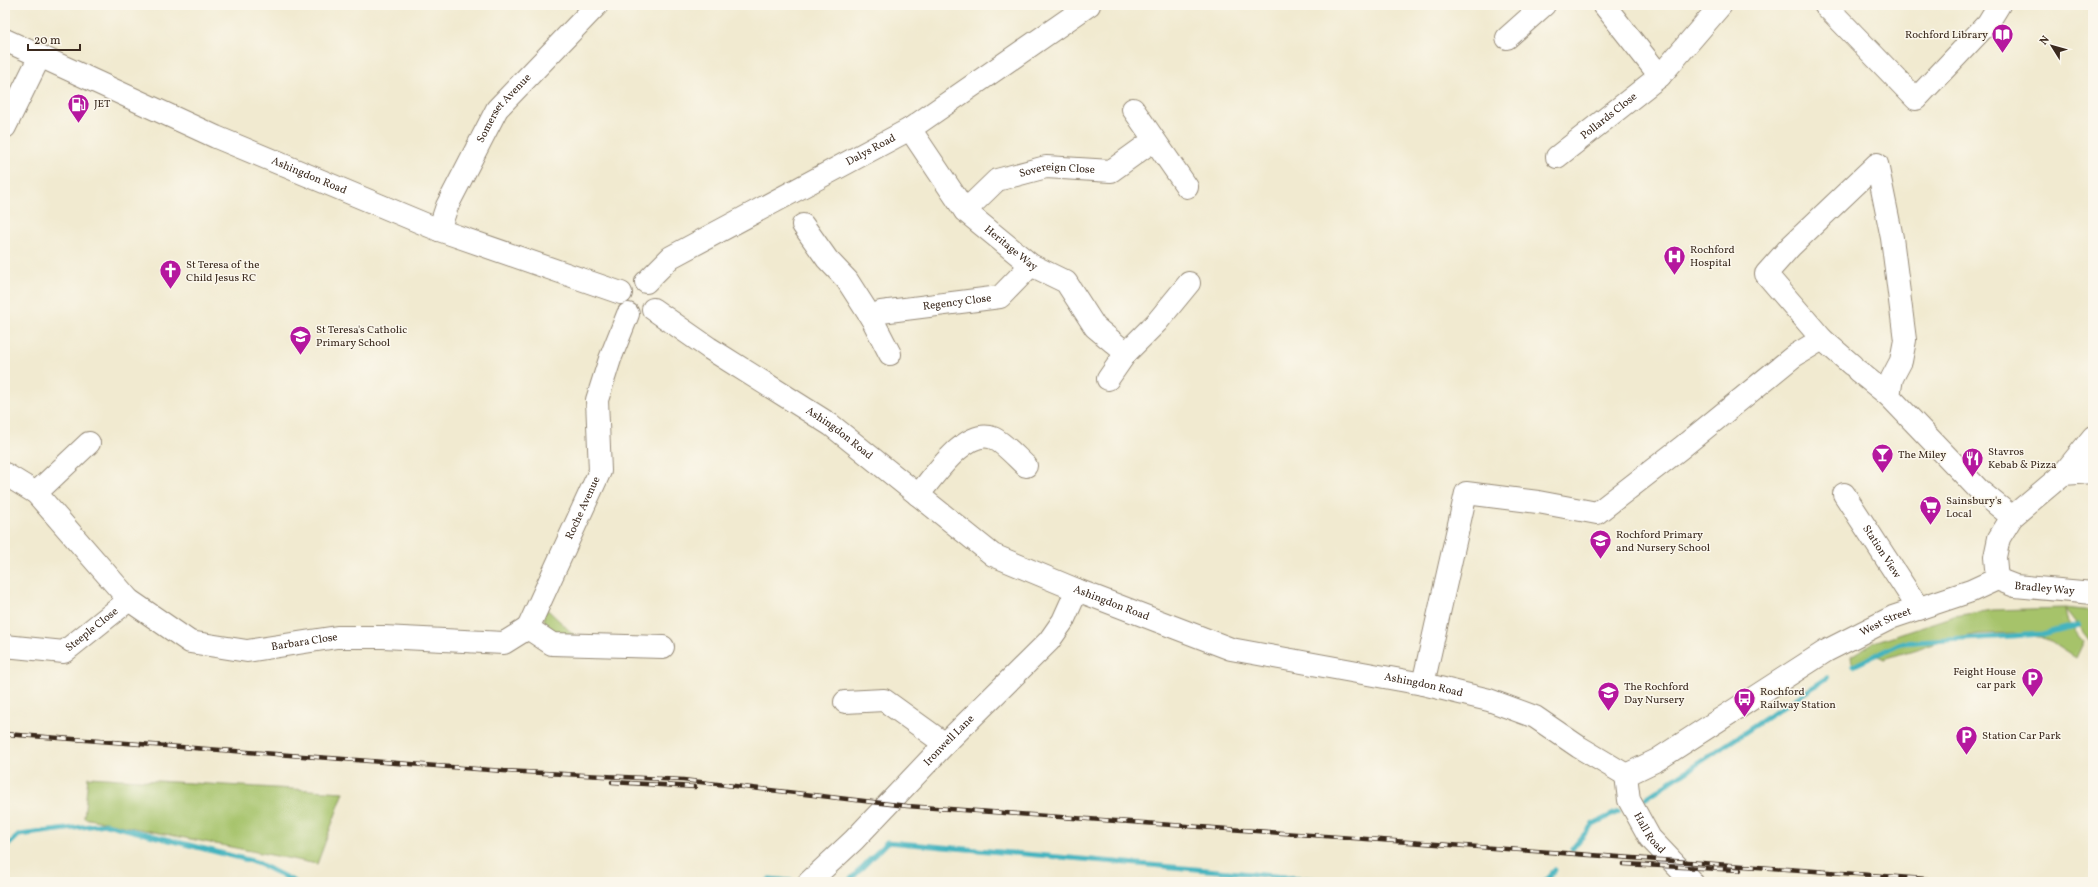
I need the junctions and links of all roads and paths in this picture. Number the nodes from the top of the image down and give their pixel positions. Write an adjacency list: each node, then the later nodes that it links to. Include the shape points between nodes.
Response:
1 (597, 5): 20 (street, Somerset Avenue, via 497,109 447,206)
2 (1089, 5): 14 (street, Dalys Road)
3 (1544, 5): 8 (street)
4 (1604, 5): 11 (street)
5 (1721, 5): 11 (street, Pollards Close)
6 (1825, 5): 7 (street, via 1916,99 1988,23)
7 (1999, 5)
8 (1508, 38)
9 (5, 40): 10 (street, Ashingdon Road)
10 (40, 56): 13 (street); 20 (street, Ashingdon Road, via 216,137)
11 (1660, 76): 16 (street, Pollards Close)
12 (1133, 109): 15 (street)
13 (5, 127)
14 (910, 129): 18 (street, Heritage Way); 22 (street, Dalys Road, via 671,257)
15 (1154, 140): 17 (street); 18 (street, Sovereign Close, via 1111,171 1046,167 997,180)
16 (1557, 157)
17 (1187, 188)
18 (964, 211): 21 (street, Heritage Way)
19 (803, 225): 27 (street, via 827,259 847,280)
20 (439, 230): 24 (street, Ashingdon Road)
21 (1031, 265): 27 (street, Regency Close, via 1000,297 881,312); 29 (street, Heritage Way, via 1066,282 1095,327)
22 (646, 282): 24 (street, via 628,283); 25 (street, via 656,294 656,305)
23 (1189, 283): 29 (street, via 1157,322)
24 (621, 293): 26 (street, via 621,305)
25 (653, 309): 26 (street, via 639,317); 41 (street, Ashingdon Road, via 709,348 831,425)
26 (628, 314): 48 (street, Roche Avenue, via 597,400 600,472)
27 (872, 319): 30 (street)
28 (1822, 338): 32 (street); 32 (street, via 1766,274 1877,164 1899,289 1905,340 1901,361 1892,378); 51 (street, via 1794,356 1597,513 1466,493)
29 (1126, 353): 31 (street)
30 (890, 354)
31 (1108, 379)
32 (1889, 396): 42 (street, via 1980,492)
33 (2093, 436): 38 (street)
34 (89, 443): 39 (street)
35 (1026, 466): 41 (street, via 993,438 974,438 954,453)
36 (2093, 472): 38 (street)
37 (5, 474): 39 (street, Barbara Close)
38 (2063, 474): 42 (street)
39 (36, 493): 46 (street, Barbara Close)
40 (1844, 494): 47 (street, Station View)
41 (918, 495): 44 (street, Ashingdon Road, via 993,555)
42 (2012, 517): 43 (street, via 1999,538 1995,557)
43 (1997, 579): 45 (street, Bradley Way, via 2015,586); 47 (street, West Street)
44 (1077, 590): 51 (street, Ashingdon Road, via 1231,649); 53 (street, Ironwell Lane, via 1063,621 1049,641)
45 (2093, 593)
46 (129, 600): 48 (street, Barbara Close, via 190,642 247,651 337,637 504,644); 49 (street, Steeple Close, via 64,652)
47 (1919, 609): 54 (street, West Street, via 1893,617 1826,651 1657,760)
48 (528, 628): 50 (street, via 552,644)
49 (5, 646)
50 (663, 647)
51 (1424, 684): 54 (street, Ashingdon Road, via 1489,700 1535,717)
52 (845, 702): 53 (street, via 884,700)
53 (945, 744): 55 (street, Ironwell Lane, via 854,840)
54 (1626, 775): 56 (street, Hall Road, via 1629,800 1650,838)
55 (809, 882)
56 (1692, 882)

